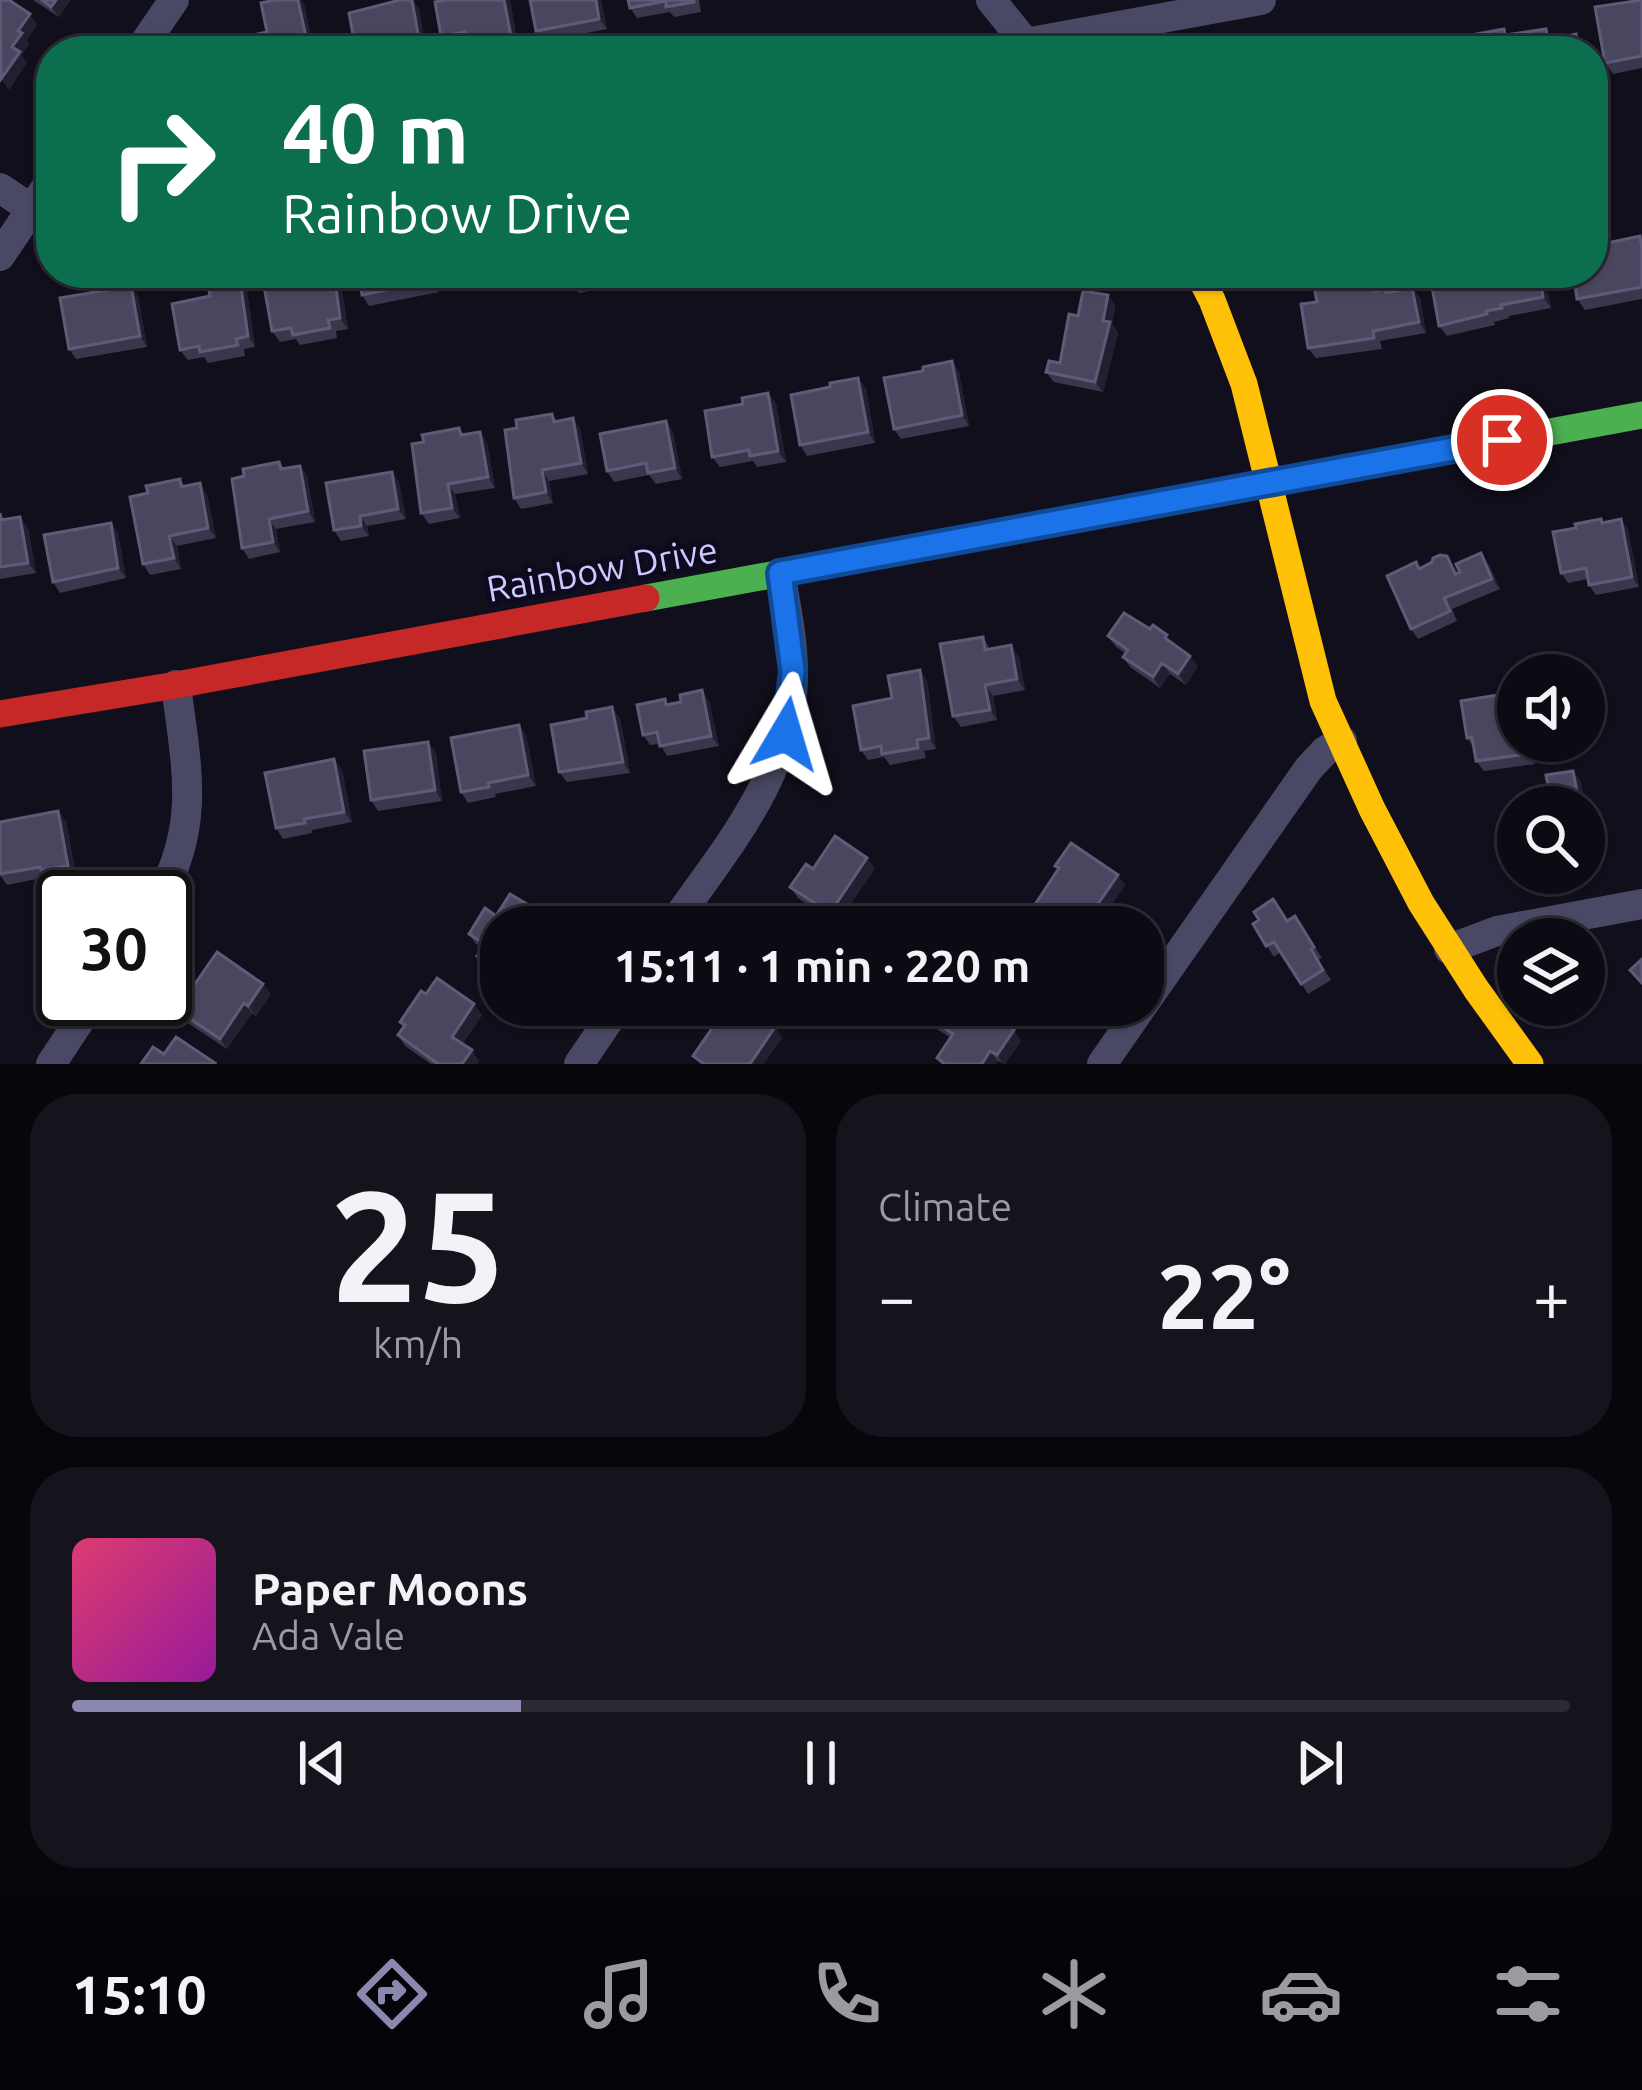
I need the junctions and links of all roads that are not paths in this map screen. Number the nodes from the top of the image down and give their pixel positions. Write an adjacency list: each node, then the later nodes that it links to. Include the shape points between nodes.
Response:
1 (174, 0): 4 (street)
2 (991, 0): 5 (street)
3 (1261, 0): 6 (street)
4 (149, 36)
5 (1020, 36)
6 (1083, 36)
7 (0, 188): 8 (street)
8 (36, 210)
9 (36, 218): 10 (street)
10 (0, 256)
11 (1206, 288): 13 (street, via 1244,384)
12 (1642, 415): 13 (street, Rainbow Drive)
13 (1269, 483): 14 (street, Rainbow Drive); 17 (street, via 1323,701)
14 (780, 573): 15 (street, Rainbow Drive); 20 (street, via 793,671 786,734 757,803)
15 (176, 685): 16 (street, Rainbow Drive); 18 (street, via 189,790)
16 (0, 714)
17 (1342, 741): 21 (street); 22 (street, via 1309,768)
18 (173, 870)
19 (1642, 904): 21 (street)
20 (686, 906)
21 (1450, 949): 29 (street)
22 (1164, 975)
23 (76, 1026): 26 (street)
24 (605, 1026): 27 (street)
25 (1128, 1026): 28 (street)
26 (51, 1064)
27 (579, 1064)
28 (1102, 1064)
29 (1530, 1064)

